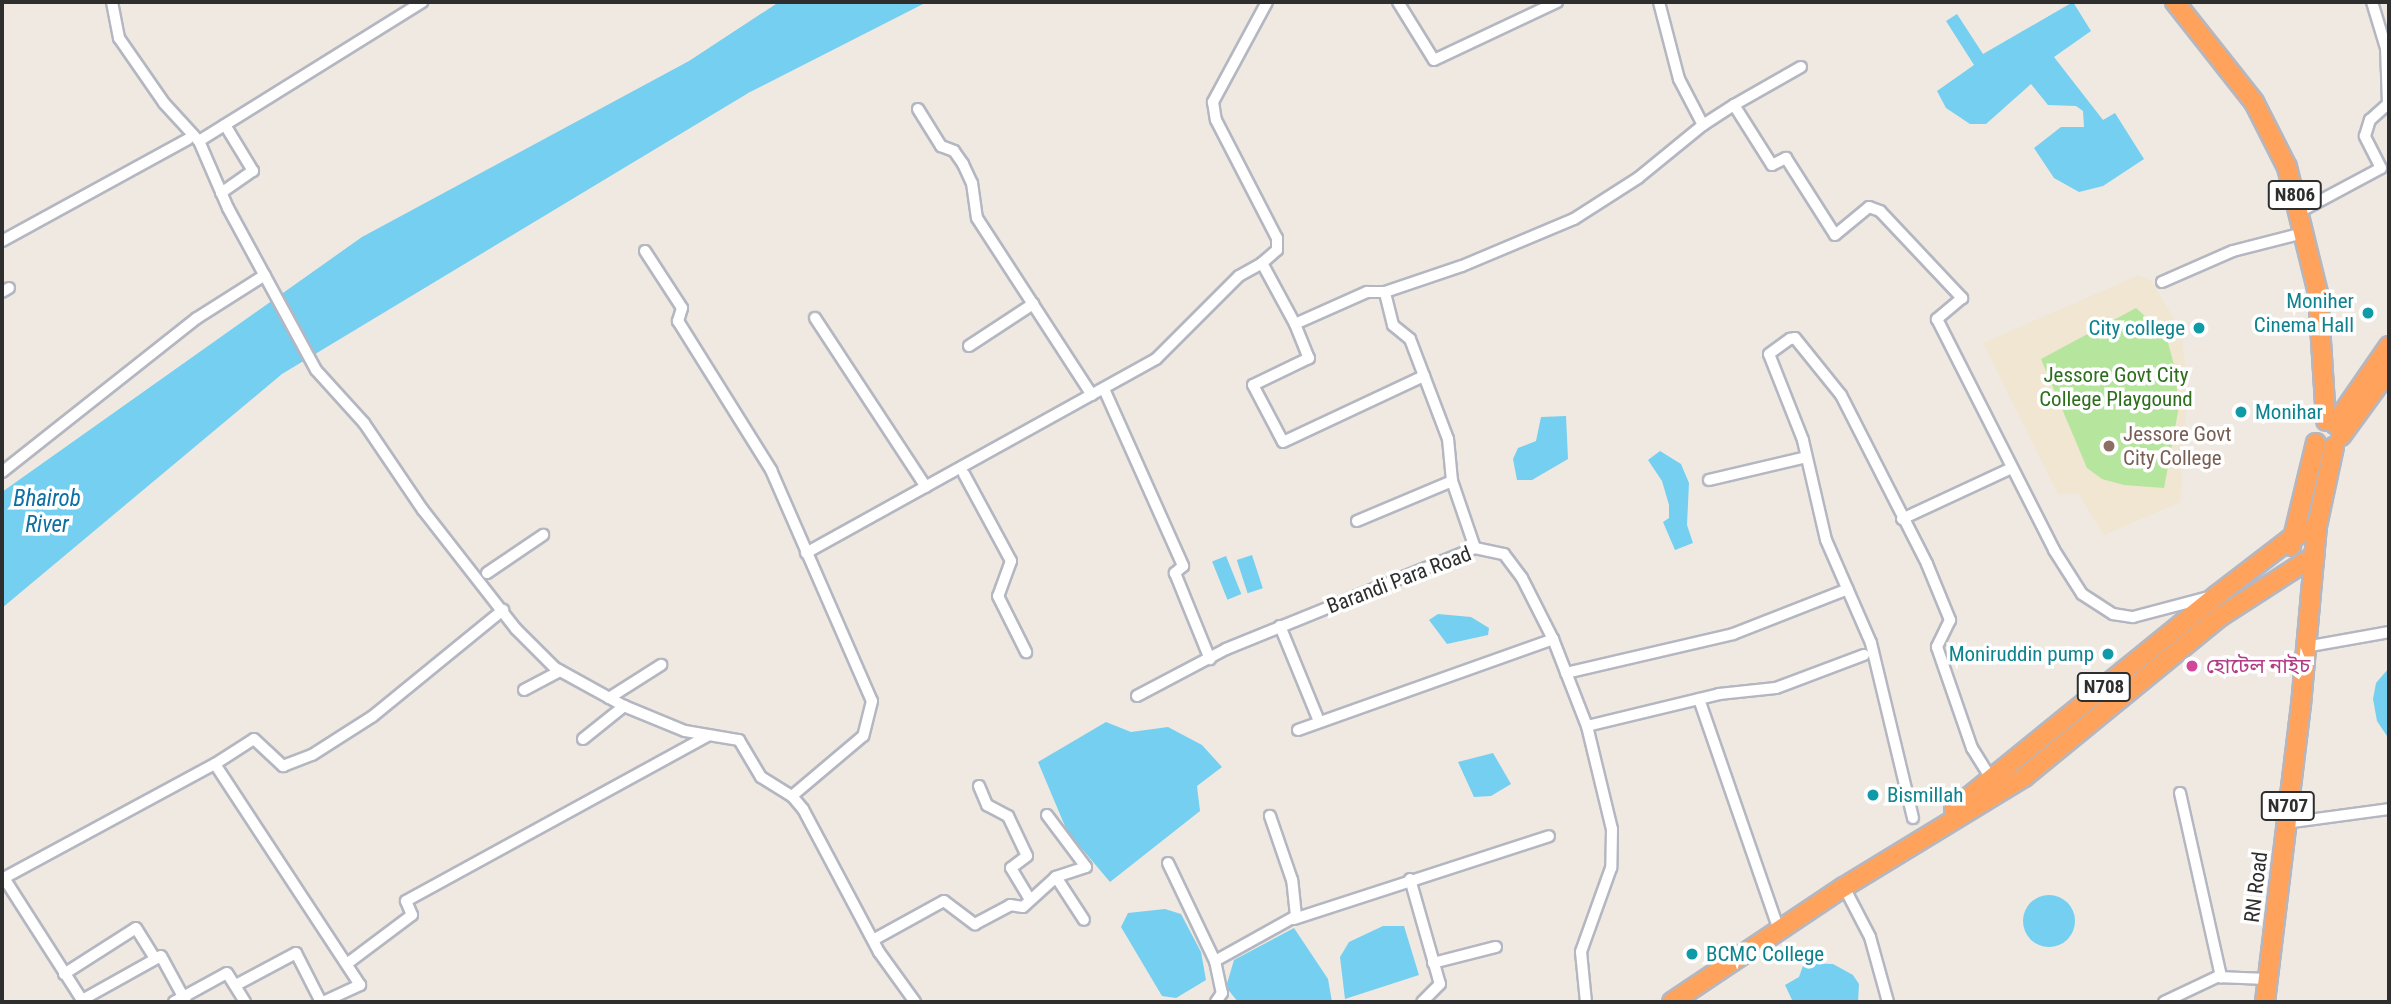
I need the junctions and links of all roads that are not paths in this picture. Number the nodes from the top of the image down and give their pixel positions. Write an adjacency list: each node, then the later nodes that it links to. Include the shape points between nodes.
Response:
1 (112, 2): 14 (street, via 118,38)
2 (422, 2): 12 (street)
3 (1267, 2): 20 (street, via 1213,102 1216,120 1277,238 1276,250)
4 (1398, 2): 5 (street, via 1434,60)
5 (1557, 2)
6 (1659, 2): 13 (street, via 1679,79)
7 (2175, 2): 16 (highway, N806, via 2254,102 2287,167)
8 (2372, 2): 16 (street, via 2386,48 2388,104 2370,120 2365,136 2381,168)
9 (1801, 66): 10 (street)
10 (1734, 105): 13 (street); 35 (street, via 1772,165 1786,158 1835,235 1869,207 1880,211 1962,298 1937,319)
11 (918, 109): 24 (street, via 941,146 954,151 963,164 972,183 977,218)
12 (225, 125): 14 (street); 15 (street, via 253,171)
13 (1703, 125): 23 (street, via 1638,178 1574,219)
14 (194, 140): 15 (street); 18 (street)
15 (221, 193): 21 (street)
16 (2299, 212): 17 (highway, N806)
17 (2303, 233): 22 (street, via 2233,251); 33 (highway, N806, via 2318,293)
18 (2, 241)
19 (645, 251): 47 (street, via 682,308 678,321 771,470)
20 (1262, 263): 26 (street); 31 (street, via 1239,276 1156,359)
21 (265, 275): 36 (street, via 197,318); 53 (street, via 316,370 364,423 423,510)
22 (2162, 282)
23 (1385, 292): 26 (street, via 1367,292); 30 (street, via 1393,325 1410,339)
24 (1033, 304): 28 (street); 32 (street)
25 (815, 318): 40 (street)
26 (1295, 324): 30 (street, via 1310,358 1253,385 1283,442)
27 (2389, 345): 33 (highway, N707)
28 (970, 346)
29 (2389, 370): 33 (highway, N707)
30 (1424, 376): 39 (street, via 1448,439)
31 (1104, 389): 32 (street); 61 (street, via 1183,566 1175,573)
32 (1092, 395): 40 (street)
33 (2331, 434): 43 (highway, N707); 45 (highway, N707)
34 (1802, 458): 38 (street)
35 (2012, 468): 41 (street); 52 (street, via 2069,578 2095,605 2133,617)
36 (2, 472)
37 (964, 474): 59 (street, via 1010,561 998,596)
38 (1709, 480)
39 (1452, 481): 42 (street); 46 (street)
40 (926, 487): 47 (street)
41 (1902, 519): 51 (street, via 1841,395 1823,372 1795,338 1769,353 1803,440 1826,540); 76 (street, via 1950,620 1937,647 1972,748)
42 (1357, 521)
43 (2317, 526): 45 (highway, N708); 48 (highway, N707)
44 (543, 535): 50 (street)
45 (2290, 539): 49 (highway, N707); 52 (highway, N708)
46 (1475, 548): 55 (street, Barandi Para Road); 57 (street, Barandi Para Road, via 1504,554 1522,578)
47 (806, 553): 79 (street, via 873,707 859,740)
48 (2314, 556): 49 (highway, N708); 54 (highway, RN Road / N707)
49 (2295, 565): 54 (highway, RN Road / N707); 86 (highway, N708, via 2221,616 2024,777)
50 (487, 573)
51 (1848, 589): 64 (street, via 1734,634); 83 (street, via 1871,643)
52 (2216, 596): 76 (highway, N708)
53 (503, 610): 63 (street); 75 (street, via 373,716 312,755 283,766 254,739)
54 (2309, 610): 58 (highway, RN Road / N707)
55 (1280, 626): 61 (street, Barandi Para Road); 70 (street)
56 (2389, 632): 58 (street)
57 (1553, 639): 64 (street, Barandi Para Road); 70 (street)
58 (2305, 648): 84 (highway, RN Road / N707)
59 (1026, 652)
60 (1864, 655): 68 (street, via 1776,688)
61 (1210, 659): 66 (street, Barandi Para Road)
62 (661, 664): 67 (street)
63 (560, 671): 65 (street); 67 (street)
64 (1566, 673): 71 (street, Barandi Para Road)
65 (524, 690)
66 (1137, 696)
67 (609, 698): 69 (street)
68 (1699, 699): 71 (street); 95 (street)
69 (624, 706): 73 (street); 74 (street)
70 (1319, 721): 72 (street)
71 (1587, 726): 112 (street, Barandi Para Road, via 1614,849 1581,952)
72 (1298, 730)
73 (707, 736): 79 (street, via 737,738 761,777); 100 (street, via 406,901 412,915)
74 (583, 739)
75 (215, 764): 89 (street); 100 (street)
76 (1991, 779): 86 (highway, N708)
77 (979, 786): 92 (street, via 987,805 1008,816 1027,856 1011,868)
78 (2180, 793): 103 (street)
79 (793, 796): 96 (street)
80 (2389, 809): 84 (street)
81 (1047, 815): 88 (street, via 1086,867)
82 (1270, 816): 93 (street, via 1292,880)
83 (1913, 818)
84 (2287, 822): 104 (highway, RN Road / N707)
85 (1549, 836): 90 (street)
86 (1896, 855): 91 (highway, N708)
87 (1168, 863): 99 (street)
88 (1056, 877): 92 (street); 94 (street)
89 (3, 879): 102 (street)
90 (1410, 879): 93 (street); 101 (street)
91 (1844, 887): 95 (highway, N708); 114 (street, via 1870,937)
92 (1030, 900): 96 (street, via 1023,907 1010,905 975,924 944,901)
93 (1294, 919): 99 (street)
94 (1084, 920)
95 (1779, 930): 113 (highway, N708)
96 (873, 940): 109 (street)
97 (1496, 947): 101 (street)
98 (156, 959): 102 (street, via 82,1000); 102 (street, via 136,928); 106 (street, via 161,956)
99 (1214, 961): 110 (street, via 1222,993)
100 (348, 963): 108 (street, via 360,985)
101 (1433, 963): 111 (street, via 1440,984)
102 (64, 974)
103 (2221, 977): 104 (street); 115 (street)
104 (2267, 979): 116 (highway, RN Road / N707)
105 (236, 985): 106 (street, via 227,973); 107 (street); 108 (street, via 296,953)
106 (181, 1001)
107 (245, 1002)
108 (322, 1002)
109 (915, 1002)
110 (1216, 1002)
111 (1422, 1002)
112 (1586, 1002)
113 (1672, 1002)
114 (1888, 1002)
115 (2164, 1002)
116 (2265, 1002)

